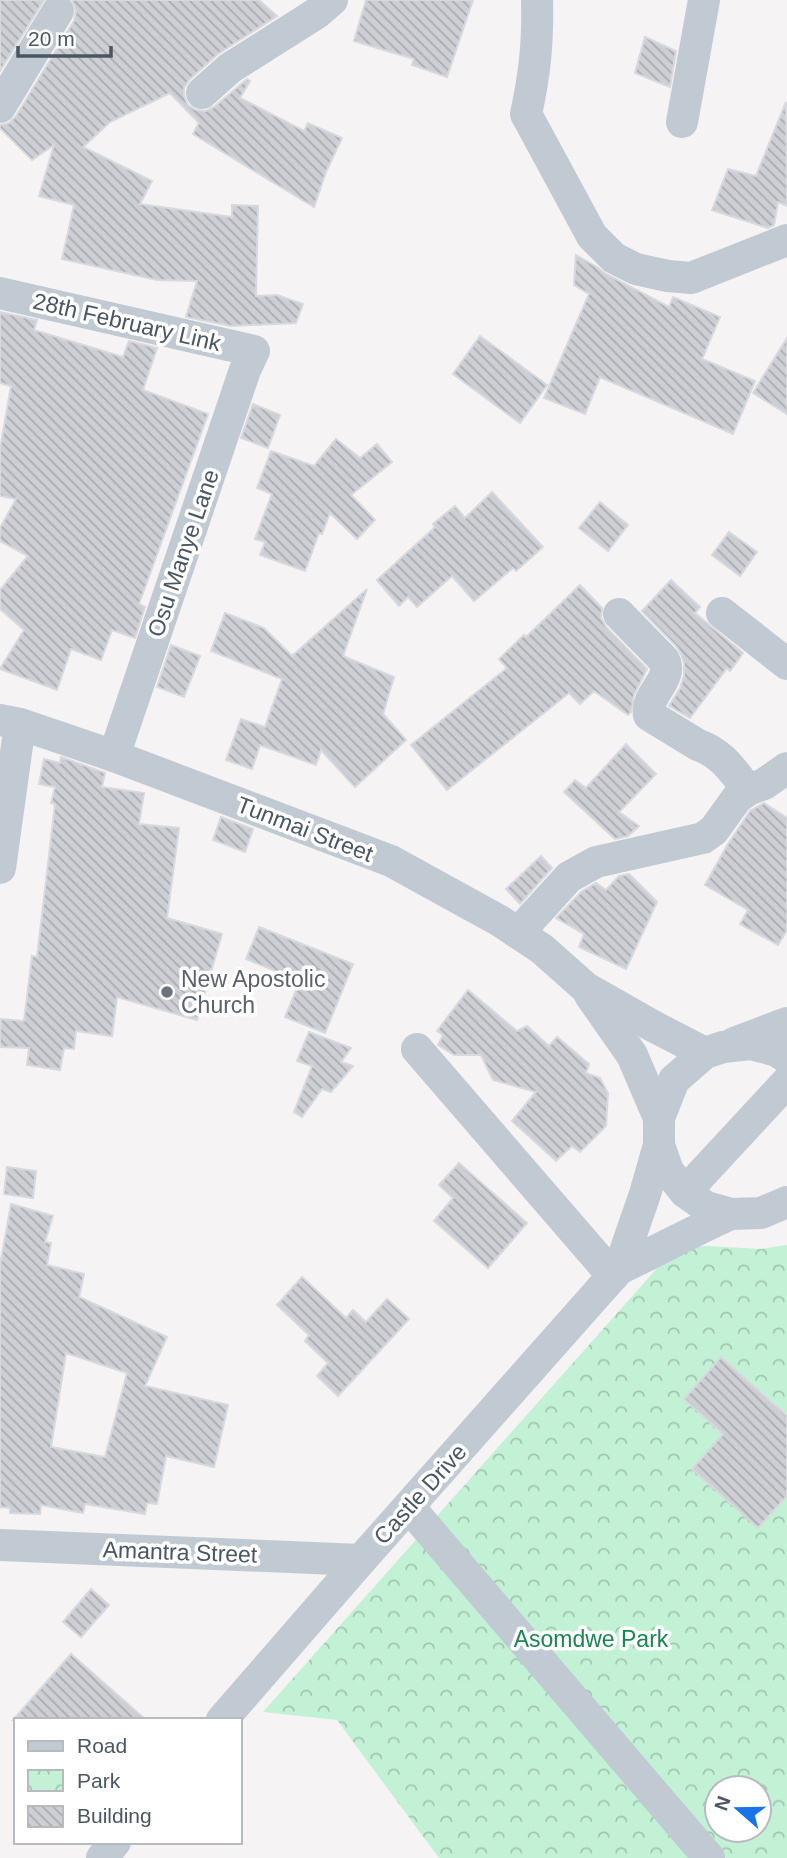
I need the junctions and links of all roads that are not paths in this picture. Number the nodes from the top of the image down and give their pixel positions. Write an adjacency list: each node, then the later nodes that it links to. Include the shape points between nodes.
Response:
1 (332, 0): 5 (street, via 230,68)
2 (537, 0): 8 (street, via 538,36 526,114 592,236 614,258 636,269 691,278)
3 (704, 0): 7 (street)
4 (58, 11): 6 (street)
5 (202, 93)
6 (0, 107)
7 (682, 122)
8 (787, 240)
9 (0, 293): 10 (street, 28th February Link)
10 (254, 351): 15 (street, Osu Manye Lane)
11 (722, 613): 13 (street)
12 (619, 614): 17 (street, via 667,666 650,699 649,715 722,757)
13 (787, 664)
14 (10, 722): 15 (street, Tunmai Street); 18 (street)
15 (114, 755): 19 (street, Tunmai Street, via 391,861)
16 (784, 774): 17 (street)
17 (748, 790): 19 (street, via 703,838 596,862 569,877)
18 (0, 869)
19 (518, 933): 20 (street, Tunmai Street)
20 (586, 988): 23 (street, Tunmai Street, via 650,1026); 26 (street, Tunmai Street, via 632,1055)
21 (787, 1023): 23 (street)
22 (417, 1049): 30 (street)
23 (714, 1050): 24 (street, via 751,1044); 26 (street, Castle Drive, via 674,1080)
24 (787, 1058)
25 (787, 1082): 27 (street)
26 (659, 1131): 27 (street, Tunmai Street, via 668,1171); 30 (street, Castle Drive, via 645,1194)
27 (685, 1192): 29 (street, via 706,1207)
28 (787, 1202): 29 (street, via 761,1213)
29 (731, 1214): 30 (street, Castle Drive)
30 (616, 1273): 31 (street, Castle Drive)
31 (409, 1507): 33 (street, Castle Drive); 37 (street)
32 (0, 1545): 33 (street, Amantra Street)
33 (360, 1560): 34 (street, Castle Drive)
34 (224, 1718)
35 (113, 1844): 36 (street)
36 (102, 1858)
37 (709, 1858)

